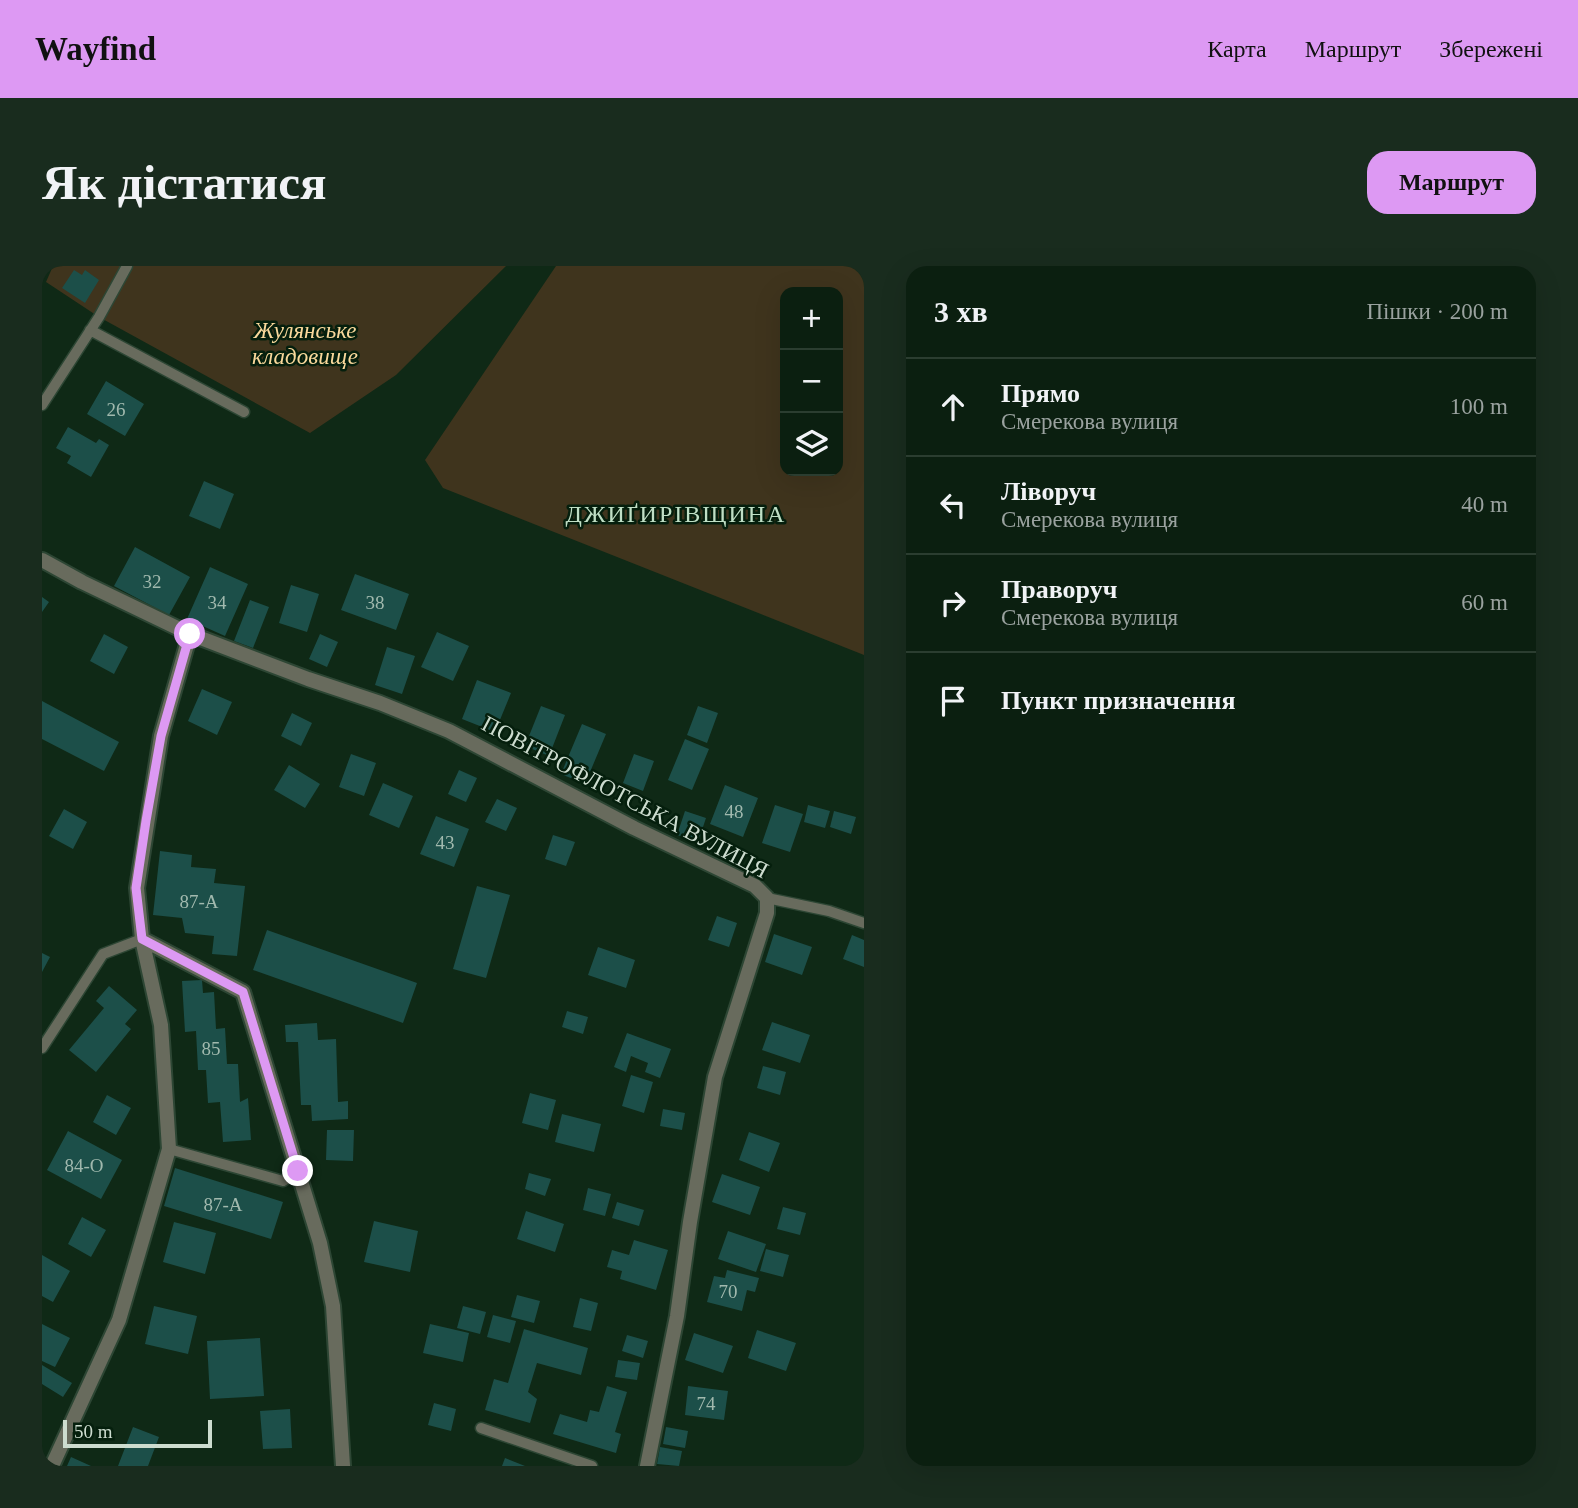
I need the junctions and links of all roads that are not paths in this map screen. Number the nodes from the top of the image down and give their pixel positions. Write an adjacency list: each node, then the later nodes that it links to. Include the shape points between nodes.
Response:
1 (127, 266): 2 (lane)
2 (90, 330): 3 (lane); 4 (lane)
3 (42, 405)
4 (244, 412)
5 (42, 560): 6 (street, ПОВІТРОФЛОТСЬКА ВУЛИЦЯ)
6 (190, 634): 7 (street, ПОВІТРОФЛОТСЬКА ВУЛИЦЯ, via 449,731 755,886); 9 (street, via 161,736 146,821 136,888)
7 (767, 898): 8 (lane); 17 (street, ПОВІТРОФЛОТСЬКА ВУЛИЦЯ, via 767,913 715,1077 677,1316)
8 (864, 923)
9 (142, 939): 10 (lane, via 103,954); 11 (street, via 161,1025); 12 (street, via 243,992)
10 (42, 1048)
11 (169, 1149): 12 (lane, via 283,1181); 14 (street, via 119,1320)
12 (298, 1171): 15 (street, via 333,1306)
13 (481, 1429): 16 (lane)
14 (52, 1466)
15 (343, 1466)
16 (592, 1466)
17 (647, 1466)

